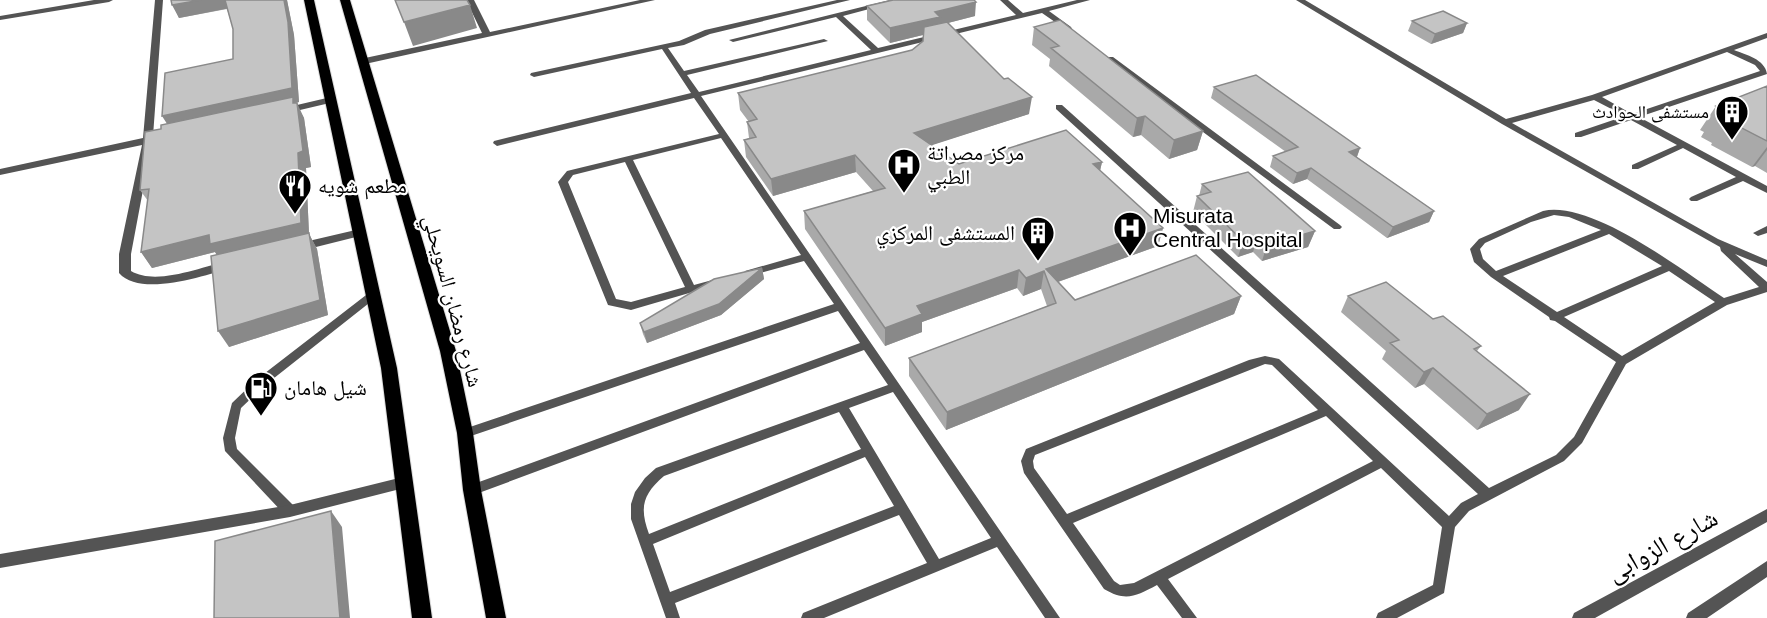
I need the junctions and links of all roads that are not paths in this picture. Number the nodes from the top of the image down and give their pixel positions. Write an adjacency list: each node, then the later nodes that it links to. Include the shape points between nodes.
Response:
1 (109, 0): 17 (street)
2 (159, 0): 41 (street)
3 (309, 0): 34 (main road)
4 (345, 0): 27 (main road, شارع رمضان السويحلي)
5 (470, 0): 19 (street)
6 (651, 0): 19 (street)
7 (846, 0): 23 (lane, via 727,27)
8 (899, 0): 15 (lane)
9 (1004, 0): 16 (lane)
10 (1047, 0): 13 (lane)
11 (1086, 0): 13 (lane)
12 (1300, 0): 38 (lane)
13 (1056, 7): 14 (lane)
14 (1044, 10): 16 (lane); 18 (lane)
15 (838, 15): 21 (lane); 25 (lane)
16 (1022, 16): 25 (lane, via 917,45)
17 (0, 18)
18 (1072, 31)
19 (487, 34): 27 (street)
20 (1767, 35): 24 (lane)
21 (733, 40)
22 (824, 41): 28 (lane)
23 (664, 47): 28 (lane); 29 (lane)
24 (1728, 50): 33 (lane); 37 (lane, via 1758,63 1765,72)
25 (876, 51): 30 (lane)
26 (1100, 52): 50 (lane)
27 (365, 61): 73 (main road, شارع رمضان السويحلي, via 445,341)
28 (681, 74): 32 (lane)
29 (534, 75)
30 (771, 77): 31 (lane); 32 (lane)
31 (788, 83)
32 (696, 95): 39 (lane); 42 (lane)
33 (1595, 97): 37 (lane); 38 (lane)
34 (331, 100): 36 (street); 52 (main road)
35 (1059, 107): 78 (lane)
36 (270, 113)
37 (1635, 118): 40 (lane); 43 (lane)
38 (1505, 122): 53 (lane)
39 (723, 135): 44 (lane); 55 (lane)
40 (1578, 135)
41 (154, 139): 46 (street); 56 (street, via 125,255 125,273 138,280 164,280)
42 (497, 143)
43 (1683, 145): 45 (lane); 47 (lane)
44 (628, 158): 63 (lane); 63 (lane, via 570,173 563,182 612,302 631,306)
45 (1635, 166)
46 (0, 171)
47 (1743, 177): 48 (lane); 49 (lane)
48 (1767, 190)
49 (1694, 199)
50 (1337, 226)
51 (1609, 230): 58 (lane); 59 (lane); 59 (lane, via 1580,217 1552,212 1477,245 1474,249 1478,260)
52 (360, 233): 54 (street); 64 (main road)
53 (1715, 241): 57 (lane); 62 (lane)
54 (290, 250)
55 (806, 257): 60 (lane); 66 (lane)
56 (244, 261)
57 (1767, 264)
58 (1668, 267): 65 (lane); 67 (lane)
59 (1495, 274): 67 (lane)
60 (737, 276)
61 (725, 279): 63 (lane)
62 (1767, 288): 65 (lane)
63 (691, 289)
64 (374, 294): 76 (main road, via 389,368); 80 (lane, via 236,406 228,438 231,451)
65 (1723, 302): 69 (lane)
66 (840, 306): 68 (lane); 73 (lane)
67 (1554, 316): 69 (lane)
68 (867, 345): 70 (lane); 77 (lane)
69 (1622, 361): 78 (lane, via 1578,440 1560,458)
70 (896, 387): 71 (lane); 84 (lane)
71 (842, 406): 74 (lane); 85 (lane, via 660,472 643,486 636,503)
72 (1327, 411): 75 (lane); 82 (lane); 82 (lane, via 1275,362 1265,360 1030,452 1028,469)
73 (465, 433): 77 (main road, شارع رمضان السويحلي)
74 (868, 450): 79 (lane); 85 (lane)
75 (1382, 462): 83 (lane); 89 (lane)
76 (403, 483): 80 (street); 91 (main road)
77 (472, 490): 92 (main road, شارع رمضان السويحلي)
78 (1488, 495): 83 (lane, via 1465,507)
79 (902, 508): 87 (lane); 90 (lane)
80 (290, 511): 86 (street)
81 (1767, 515): 98 (street, شارع الزوابى)
82 (1065, 521): 89 (lane, via 1109,585 1119,591 1136,589)
83 (1449, 525): 97 (lane, via 1439,589)
84 (1000, 540): 87 (lane); 95 (lane)
85 (645, 541): 90 (lane)
86 (0, 561)
87 (936, 566): 94 (lane)
88 (1767, 568): 99 (street)
89 (1159, 577): 96 (lane)
90 (666, 600): 93 (lane)
91 (422, 618)
92 (496, 618)
93 (673, 618)
94 (808, 618)
95 (1053, 618)
96 (1190, 618)
97 (1383, 618)
98 (1580, 618)
99 (1694, 618)

